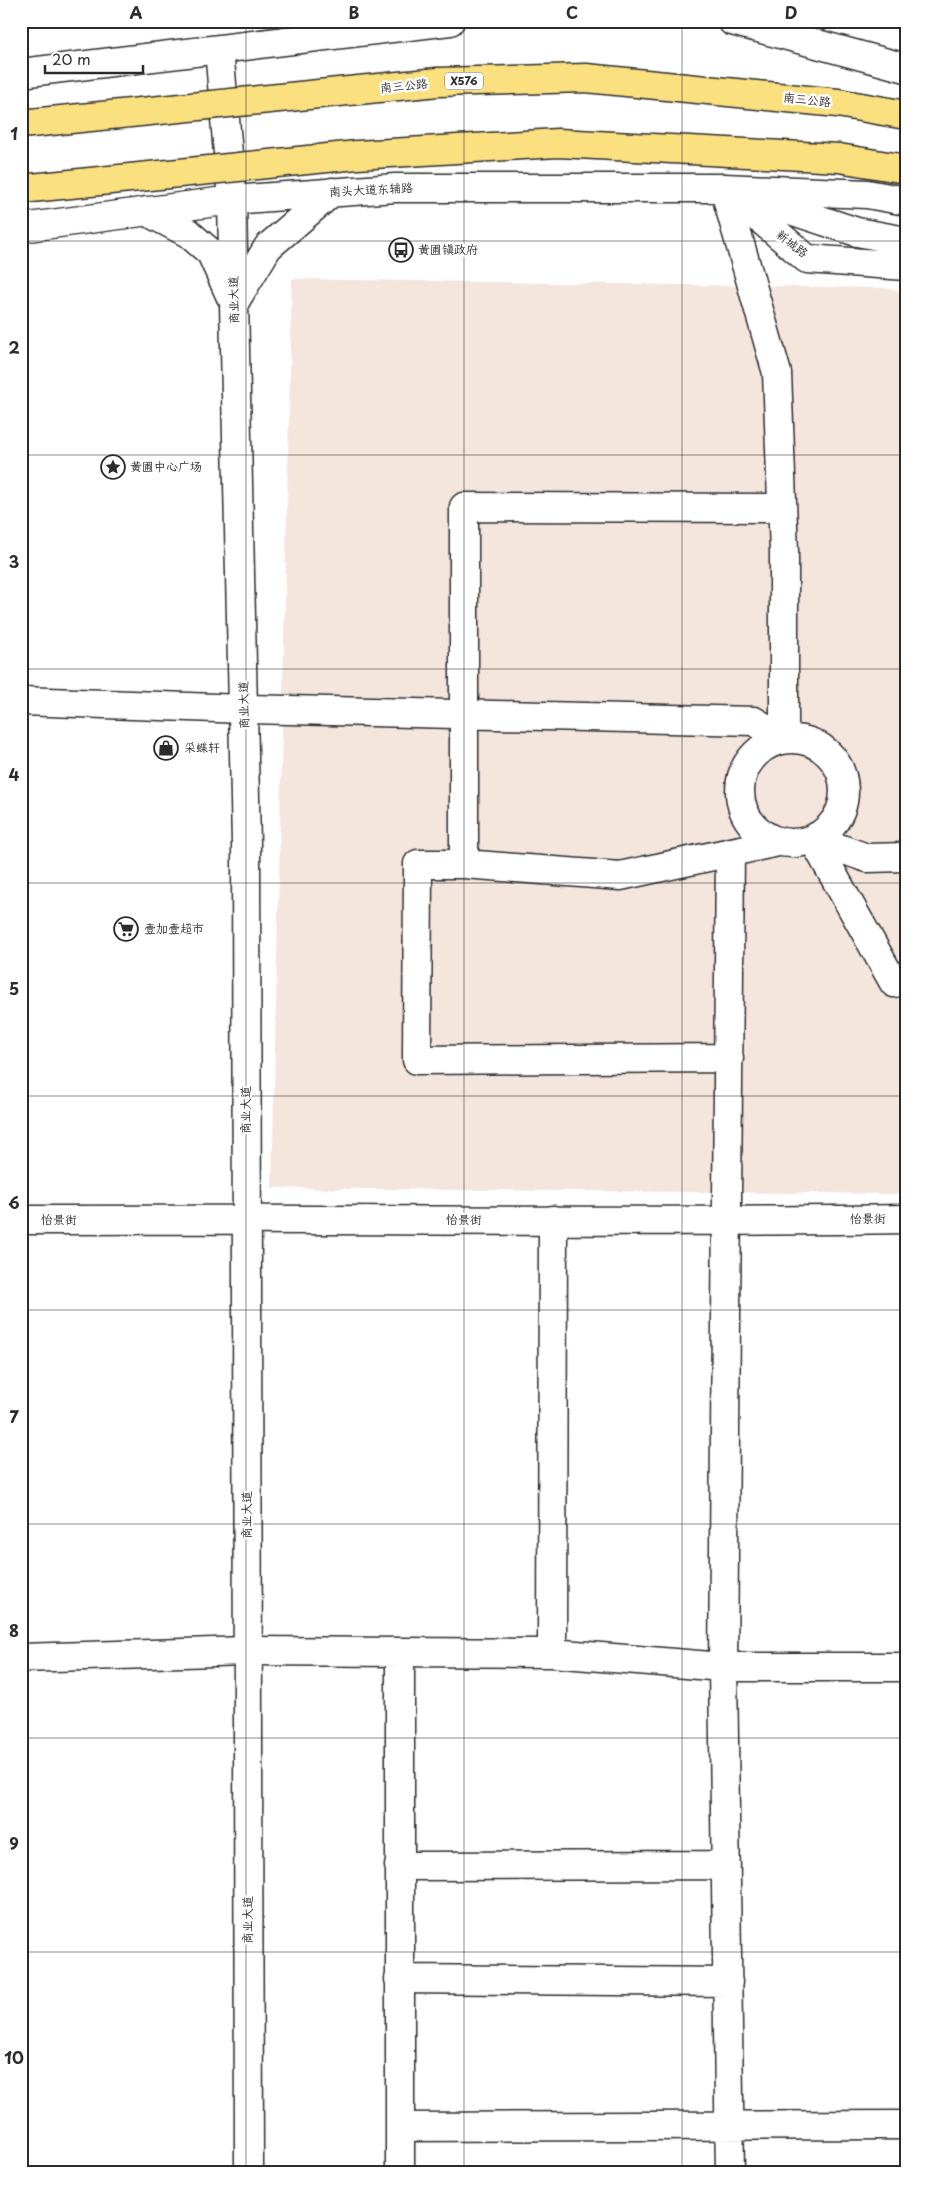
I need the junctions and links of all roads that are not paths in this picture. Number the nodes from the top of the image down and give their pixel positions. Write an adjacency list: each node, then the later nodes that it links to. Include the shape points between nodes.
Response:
1 (450, 21): 3 (street)
2 (732, 21): 4 (street)
3 (219, 49): 5 (street); 12 (street, 商业大道)
4 (906, 68)
5 (21, 73)
6 (906, 115): 7 (highway, 南三公路 / X576, bridge, via 838,103 586,78 438,82)
7 (21, 124)
8 (906, 169): 10 (highway, bridge, via 838,158 558,143 357,155)
9 (724, 188): 11 (street, 南头大道东辅路, via 394,188); 13 (street, 南头大道东辅路, via 867,194); 16 (street, via 857,232); 17 (street, 新城路, via 807,259); 19 (street, via 777,373)
10 (21, 189)
11 (332, 192): 12 (street, 南头大道东辅路); 18 (street, via 268,247)
12 (232, 200): 14 (street, 南头大道东辅路); 18 (street, 商业大道)
13 (906, 201)
14 (146, 211): 15 (street, 南头大道东辅路); 18 (street, via 188,233 211,253)
15 (21, 228)
16 (906, 241)
17 (906, 266)
18 (234, 303): 21 (street, 商业大道)
19 (782, 508): 22 (street, via 464,507); 23 (street)
20 (21, 701): 21 (street)
21 (244, 710): 22 (street); 31 (street, 商业大道)
22 (464, 714): 23 (street, via 754,722); 28 (street)
23 (784, 739): 24 (street, via 801,739 817,745 840,768 844,800 838,816 828,829); 25 (street, via 767,744 753,755 743,770 739,788 741,805 749,821 762,834)
24 (813, 839): 25 (street, via 796,843); 27 (street, via 867,858); 29 (street)
25 (778, 842): 26 (street)
26 (730, 852): 28 (street, via 620,876); 30 (street)
27 (906, 857)
28 (464, 864): 30 (street, via 418,864 417,1060)
29 (894, 983)
30 (728, 1058): 35 (street)
31 (246, 1219): 33 (street, 怡景街); 34 (street, 怡景街); 36 (street, 商业大道)
32 (906, 1219): 35 (street, 怡景街)
33 (21, 1220)
34 (553, 1220): 35 (street, 怡景街); 38 (street)
35 (728, 1221): 40 (street)
36 (247, 1651): 37 (street); 39 (street); 49 (street, 商业大道)
37 (400, 1652): 38 (street); 43 (street)
38 (552, 1653): 40 (street)
39 (21, 1658)
40 (723, 1667): 41 (street); 42 (street)
41 (906, 1667)
42 (726, 1865): 43 (street); 45 (street)
43 (399, 1866): 44 (street)
44 (399, 1979): 45 (street); 48 (street)
45 (728, 1982): 47 (street)
46 (906, 2125): 47 (street)
47 (730, 2126): 48 (street); 51 (street)
48 (400, 2127): 50 (street)
49 (249, 2172)
50 (400, 2172)
51 (730, 2172)

